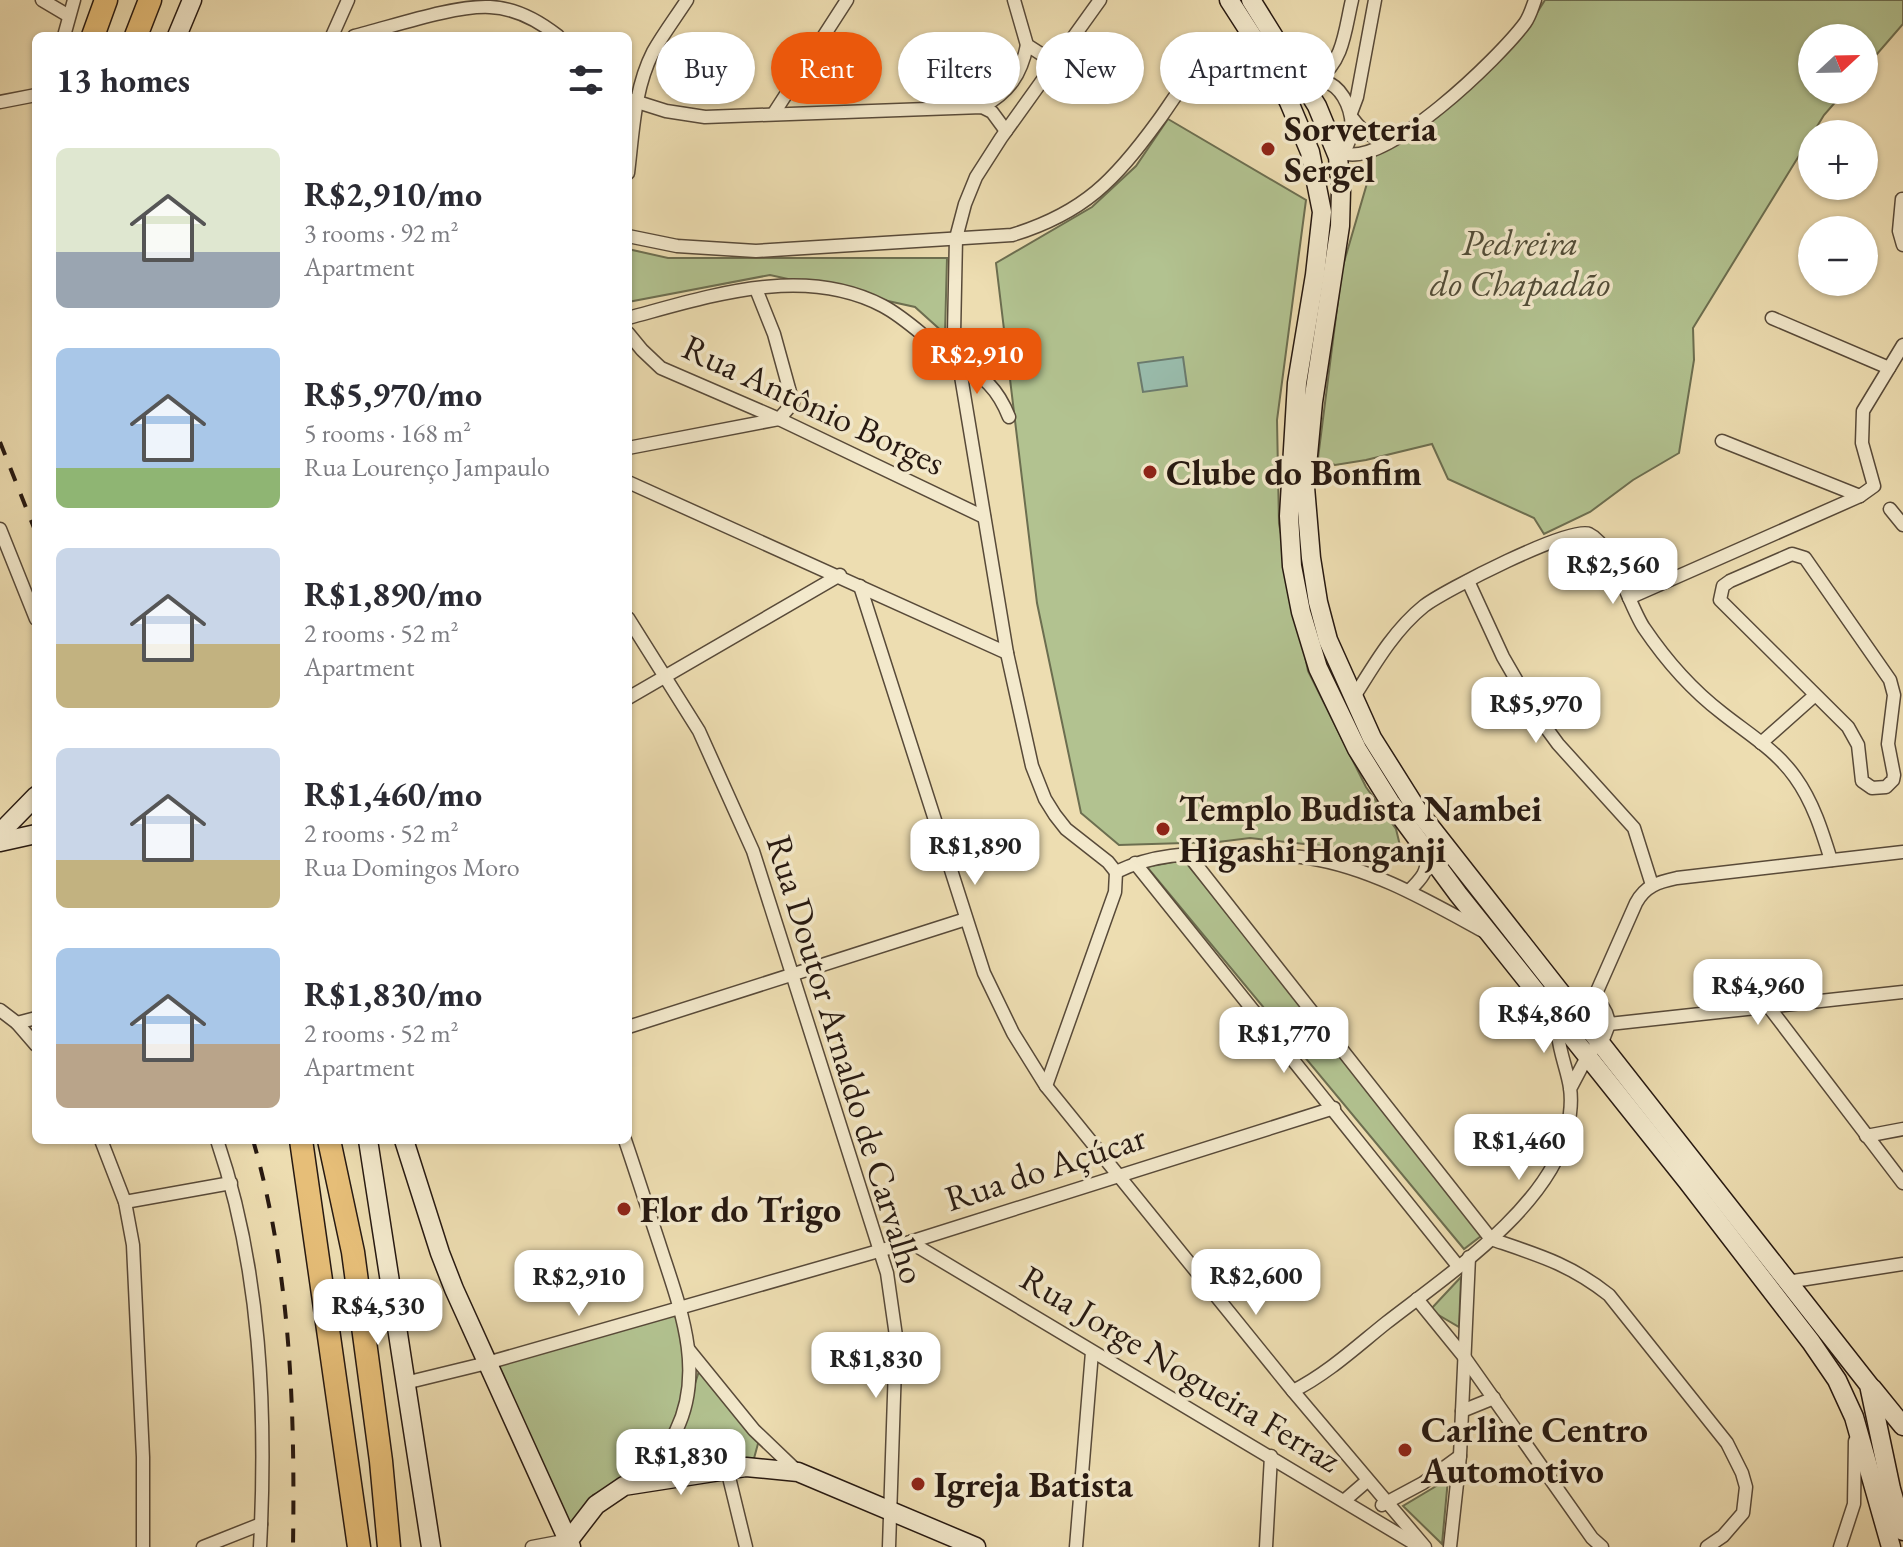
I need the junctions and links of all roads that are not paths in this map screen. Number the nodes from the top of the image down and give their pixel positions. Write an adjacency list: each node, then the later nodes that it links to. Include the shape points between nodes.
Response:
1 (42, 0): 17 (street)
2 (74, 0): 17 (street)
3 (106, 0): 19 (highway)
4 (150, 0): 20 (highway)
5 (192, 0): 21 (main road)
6 (348, 0): 22 (street)
7 (687, 0): 34 (street, via 654,51)
8 (847, 0): 40 (street)
9 (1014, 0): 28 (street)
10 (1100, 0): 25 (street)
11 (1229, 0): 26 (main road)
12 (1251, 0): 27 (main road)
13 (1352, 0): 30 (street)
14 (1375, 0): 41 (street)
15 (1535, 0): 43 (street, via 1526,21 1478,72)
16 (460, 5): 23 (street); 24 (street, via 514,12)
17 (69, 16): 18 (street)
18 (65, 32)
19 (94, 32)
20 (138, 32)
21 (179, 32)
22 (334, 32)
23 (368, 32)
24 (552, 32)
25 (1077, 32)
26 (1249, 32)
27 (1274, 32)
28 (1027, 45): 29 (street); 39 (street, via 1016,79)
29 (1036, 51)
30 (1335, 61)
31 (1335, 88): 41 (street)
32 (1036, 89): 42 (street)
33 (32, 96): 35 (street)
34 (632, 101): 40 (street, via 705,117)
35 (0, 102)
36 (1171, 104): 48 (street, via 1097,194 1066,215 1012,235)
37 (1290, 104): 44 (main road)
38 (1318, 104): 45 (main road)
39 (982, 107): 40 (street); 42 (street)
40 (774, 113)
41 (1352, 116): 43 (street, via 1378,139); 45 (street, via 1349,142)
42 (1006, 131): 48 (street, via 976,177)
43 (1400, 137): 45 (street, via 1361,156)
44 (1310, 152): 45 (main road, via 1327,159); 83 (main road, via 1322,212 1295,397 1292,566 1318,668 1337,713 1390,802)
45 (1340, 155): 77 (main road, via 1340,226 1305,487 1318,602 1328,640)
46 (1902, 199): 49 (street)
47 (632, 237): 48 (street, via 677,246 756,251)
48 (956, 238): 55 (street, via 954,334)
49 (1903, 245)
50 (756, 289): 51 (street); 55 (street, via 776,284 843,290 884,307); 58 (street, via 793,403)
51 (632, 317)
52 (1772, 318): 56 (street)
53 (632, 338): 58 (street, Rua Antônio Borges, via 661,368)
54 (1903, 345): 56 (street)
55 (959, 363): 57 (street, via 994,386); 64 (street)
56 (1889, 368): 62 (street, via 1863,411 1862,443 1874,486)
57 (1009, 417)
58 (779, 419): 60 (street); 64 (street, Rua Antônio Borges)
59 (1722, 441): 62 (street)
60 (632, 447)
61 (632, 484): 67 (street)
62 (1860, 496): 70 (street)
63 (1890, 509): 65 (street)
64 (984, 517): 73 (street)
65 (1903, 525)
66 (0, 529): 71 (street)
67 (840, 575): 69 (street); 74 (street)
68 (1468, 581): 70 (street, via 1576,532 1588,533 1598,541); 77 (street, via 1424,606 1398,631); 89 (street, via 1536,714 1634,828)
69 (860, 586): 73 (street); 91 (street)
70 (1629, 598): 78 (street, via 1642,626 1695,690)
71 (32, 609)
72 (632, 624): 74 (street, Rua Doutor Arnaldo de Carvalho)
73 (1007, 653): 88 (street, via 1032,766 1045,799 1066,829)
74 (665, 678): 75 (street); 93 (street, Rua Doutor Arnaldo de Carvalho, via 699,731 732,800)
75 (632, 696)
76 (1814, 696): 76 (street, via 1720,600 1730,581 1792,554 1805,558 1890,680 1890,785 1872,788 1862,781 1854,736); 78 (street)
77 (1354, 697): 98 (main road, via 1372,738 1418,811)
78 (1761, 743): 86 (street, via 1803,788)
79 (32, 800): 80 (main road)
80 (0, 833)
81 (32, 835): 82 (main road)
82 (0, 842)
83 (1427, 849): 90 (street, via 1428,868); 92 (main road)
84 (1903, 852): 86 (street)
85 (1187, 853): 87 (street); 90 (street, via 1307,858); 120 (street)
86 (1831, 860): 89 (street)
87 (1135, 863): 88 (street); 106 (street)
88 (1116, 872): 104 (street, via 1115,892)
89 (1652, 885): 95 (street, via 1636,903)
90 (1409, 891): 92 (street)
91 (966, 919): 93 (street); 104 (street, via 992,994)
92 (1492, 936): 98 (main road)
93 (794, 975): 101 (street); 122 (street, Rua Doutor Arnaldo de Carvalho)
94 (1903, 992): 96 (street)
95 (1594, 998): 98 (street); 102 (street, via 1604,1006)
96 (1769, 1007): 102 (street); 108 (street)
97 (0, 1010): 100 (street)
98 (1564, 1011): 102 (main road); 105 (street, via 1558,1034)
99 (32, 1019): 100 (street)
100 (17, 1023): 103 (street)
101 (632, 1026)
102 (1600, 1039): 105 (street); 126 (main road); 139 (main road, via 1837,1380)
103 (32, 1040)
104 (1046, 1086): 116 (street)
105 (1570, 1089): 120 (street, via 1568,1127 1559,1153 1521,1211)
106 (1334, 1108): 116 (street, Rua do Açúcar); 125 (street)
107 (1903, 1129): 108 (street)
108 (1866, 1136): 118 (street)
109 (103, 1144): 119 (street)
110 (218, 1144): 117 (street)
111 (302, 1144): 158 (highway)
112 (369, 1144): 133 (main road)
113 (405, 1144): 132 (main road, via 440,1253)
114 (626, 1144): 128 (street)
115 (334, 1146): 159 (highway, via 353,1252)
116 (1117, 1176): 121 (street, Rua do Açúcar); 135 (street)
117 (231, 1183): 119 (street); 152 (street, via 260,1369)
118 (1903, 1183)
119 (125, 1202): 155 (street, via 138,1313)
120 (1491, 1239): 123 (street); 170 (street, via 1566,1266 1609,1295 1727,1443 1742,1473 1746,1501 1734,1526)
121 (910, 1242): 122 (street, Rua do Açúcar); 130 (street, Rua Jorge Nogueira Ferraz)
122 (880, 1251): 128 (street, Rua do Açúcar); 150 (street, Rua Doutor Arnaldo de Carvalho, via 896,1336)
123 (1469, 1257): 125 (street); 131 (street)
124 (1903, 1264): 126 (street)
125 (1458, 1266): 127 (street)
126 (1787, 1282): 134 (main road)
127 (1417, 1299): 131 (street); 135 (street)
128 (680, 1308): 129 (street); 132 (street, Rua do Açúcar)
129 (689, 1350): 144 (street, via 754,1430); 147 (street, via 688,1390 676,1430 657,1457)
130 (1092, 1352): 141 (street, Rua Jorge Nogueira Ferraz); 165 (street)
131 (1465, 1358): 136 (street); 138 (street)
132 (487, 1363): 133 (street, Rua do Açúcar); 154 (main road)
133 (405, 1383): 160 (main road)
134 (1869, 1385): 137 (main road); 146 (main road)
135 (1293, 1391): 145 (street)
136 (1494, 1398): 138 (street); 169 (street)
137 (1895, 1404): 140 (main road)
138 (1462, 1411): 142 (street)
139 (1854, 1417): 171 (street, via 1854,1504); 172 (main road)
140 (1903, 1426)
141 (1271, 1456): 148 (street, Rua Jorge Nogueira Ferraz); 166 (street)
142 (1460, 1456): 149 (street); 168 (street)
143 (727, 1469): 144 (main road); 147 (main road); 162 (street)
144 (798, 1472): 150 (main road)
145 (1367, 1481): 148 (street); 149 (street)
146 (1897, 1483): 153 (main road)
147 (624, 1486): 154 (main road, via 596,1505)
148 (1345, 1500): 151 (street, Rua Jorge Nogueira Ferraz)
149 (1386, 1503): 151 (street); 167 (street)
150 (892, 1511): 163 (street, Rua Doutor Arnaldo de Carvalho); 164 (main road)
151 (1368, 1514): 167 (street, Rua Jorge Nogueira Ferraz)
152 (261, 1524): 156 (street); 157 (street)
153 (1903, 1531)
154 (570, 1543): 161 (street)
155 (143, 1547)
156 (203, 1547)
157 (260, 1547)
158 (359, 1547)
159 (389, 1547)
160 (431, 1547)
161 (532, 1547)
162 (746, 1547)
163 (889, 1547)
164 (976, 1547)
165 (1076, 1547)
166 (1266, 1547)
167 (1423, 1547)
168 (1450, 1547)
169 (1602, 1547)
170 (1707, 1547)
171 (1840, 1547)
172 (1891, 1547)

